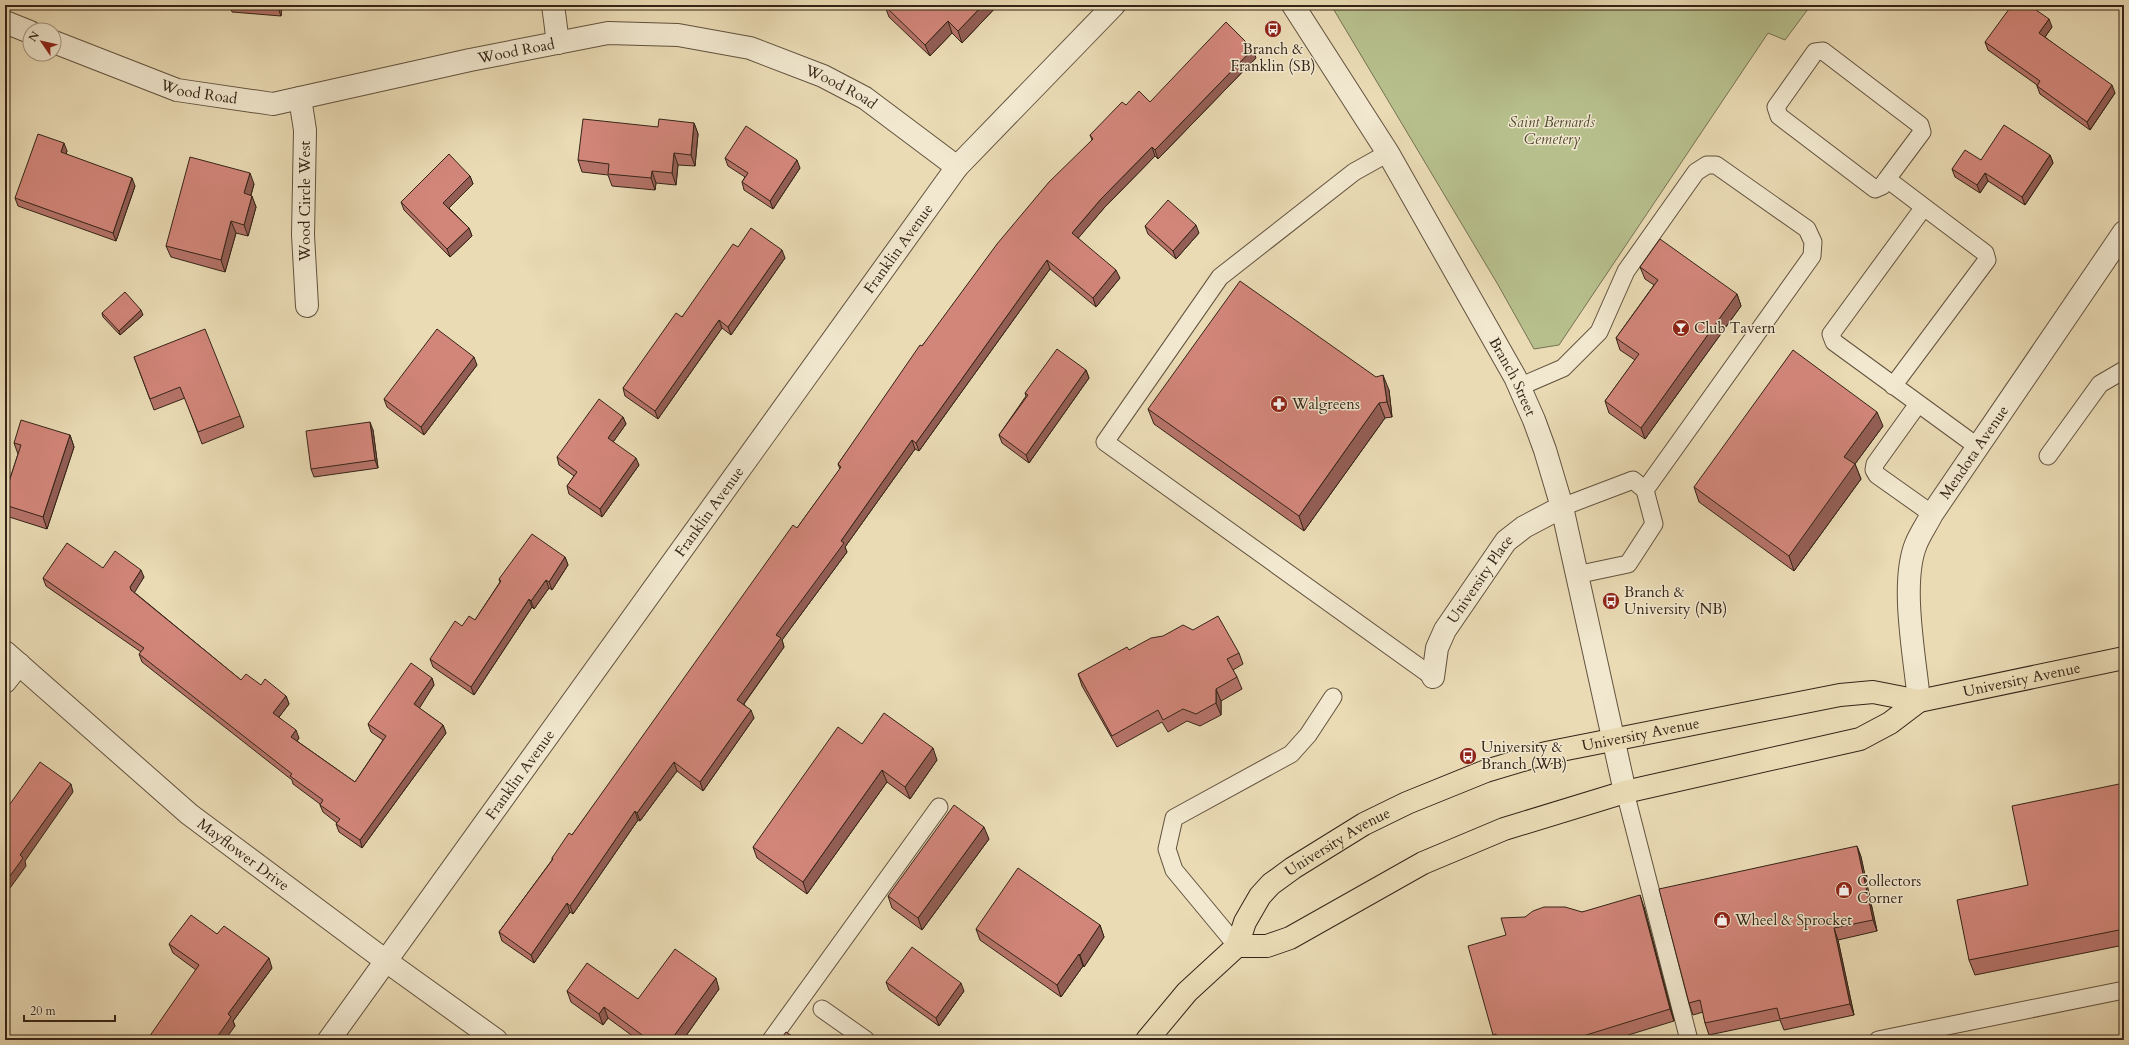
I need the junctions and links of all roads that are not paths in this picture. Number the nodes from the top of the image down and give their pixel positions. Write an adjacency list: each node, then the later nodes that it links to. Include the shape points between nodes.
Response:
1 (553, 5): 6 (street)
2 (1114, 5): 10 (street, Franklin Avenue)
3 (1293, 5): 9 (street, Branch Street)
4 (5, 22): 5 (street)
5 (22, 29)
6 (558, 43): 8 (street, Wood Road); 10 (street, Wood Road, via 608,33 663,34 750,48 823,76 865,98)
7 (62, 45): 8 (street, Wood Road, via 177,90 273,104)
8 (300, 98): 14 (street, Wood Circle West, via 305,130 302,235)
9 (1388, 153): 17 (street, Branch Street); 27 (lane, via 1354,172 1220,277 1105,442)
10 (957, 167): 35 (street, Franklin Avenue)
11 (1887, 179): 11 (lane, via 1882,186 1875,189 1779,116 1776,107 1815,52 1823,51 1920,125 1922,132); 12 (lane)
12 (1924, 207): 16 (lane, via 1831,334 1834,342); 16 (lane, via 1985,253 1987,260)
13 (2124, 232): 19 (street, Mendota Avenue)
14 (308, 306)
15 (2124, 370): 20 (lane, via 2100,384)
16 (1893, 386): 18 (lane)
17 (1519, 387): 21 (lane, via 1563,368 1600,332 1626,271 1696,172 1707,165 1716,165 1807,229 1813,242 1812,256); 22 (street, Branch Street, via 1545,450)
18 (1918, 404): 19 (lane); 23 (lane, via 1874,470 1877,475)
19 (1978, 447): 23 (street, Mendota Avenue)
20 (2048, 456)
21 (1645, 490): 22 (lane, via 1633,480); 24 (lane, via 1654,524 1628,564)
22 (1562, 507): 24 (street, Branch Street); 27 (street, University Place, via 1524,527 1506,541 1445,630 1435,655)
23 (1932, 514): 30 (street, Mendota Avenue, via 1916,545 1911,563 1909,588)
24 (1576, 574): 31 (street, Branch Street)
25 (12, 658): 28 (street); 35 (street, Mayflower Drive, via 189,814)
26 (2124, 658): 30 (main road, University Avenue)
27 (1433, 677)
28 (5, 682)
29 (1333, 697): 34 (lane, via 1308,735 1291,754 1174,818 1167,849 1174,870)
30 (1919, 701): 31 (main road, University Avenue, via 1873,692 1851,693); 32 (main road, University Avenue, via 1890,723 1860,739)
31 (1613, 740): 32 (street, Branch Street); 34 (main road, University Avenue, via 1542,754 1486,771 1407,803 1364,824 1312,855 1271,884 1252,907)
32 (1625, 792): 34 (main road, University Avenue, via 1504,829 1437,856 1281,941 1267,946); 43 (lane)
33 (939, 807): 40 (lane)
34 (1237, 946): 42 (main road, University Avenue, via 1187,992)
35 (386, 961): 38 (street, Franklin Avenue); 39 (street, Mayflower Drive)
36 (2124, 990): 44 (lane)
37 (822, 1009): 41 (lane)
38 (329, 1040)
39 (496, 1040)
40 (772, 1040)
41 (866, 1040)
42 (1147, 1040)
43 (1689, 1040)
44 (1878, 1040)

